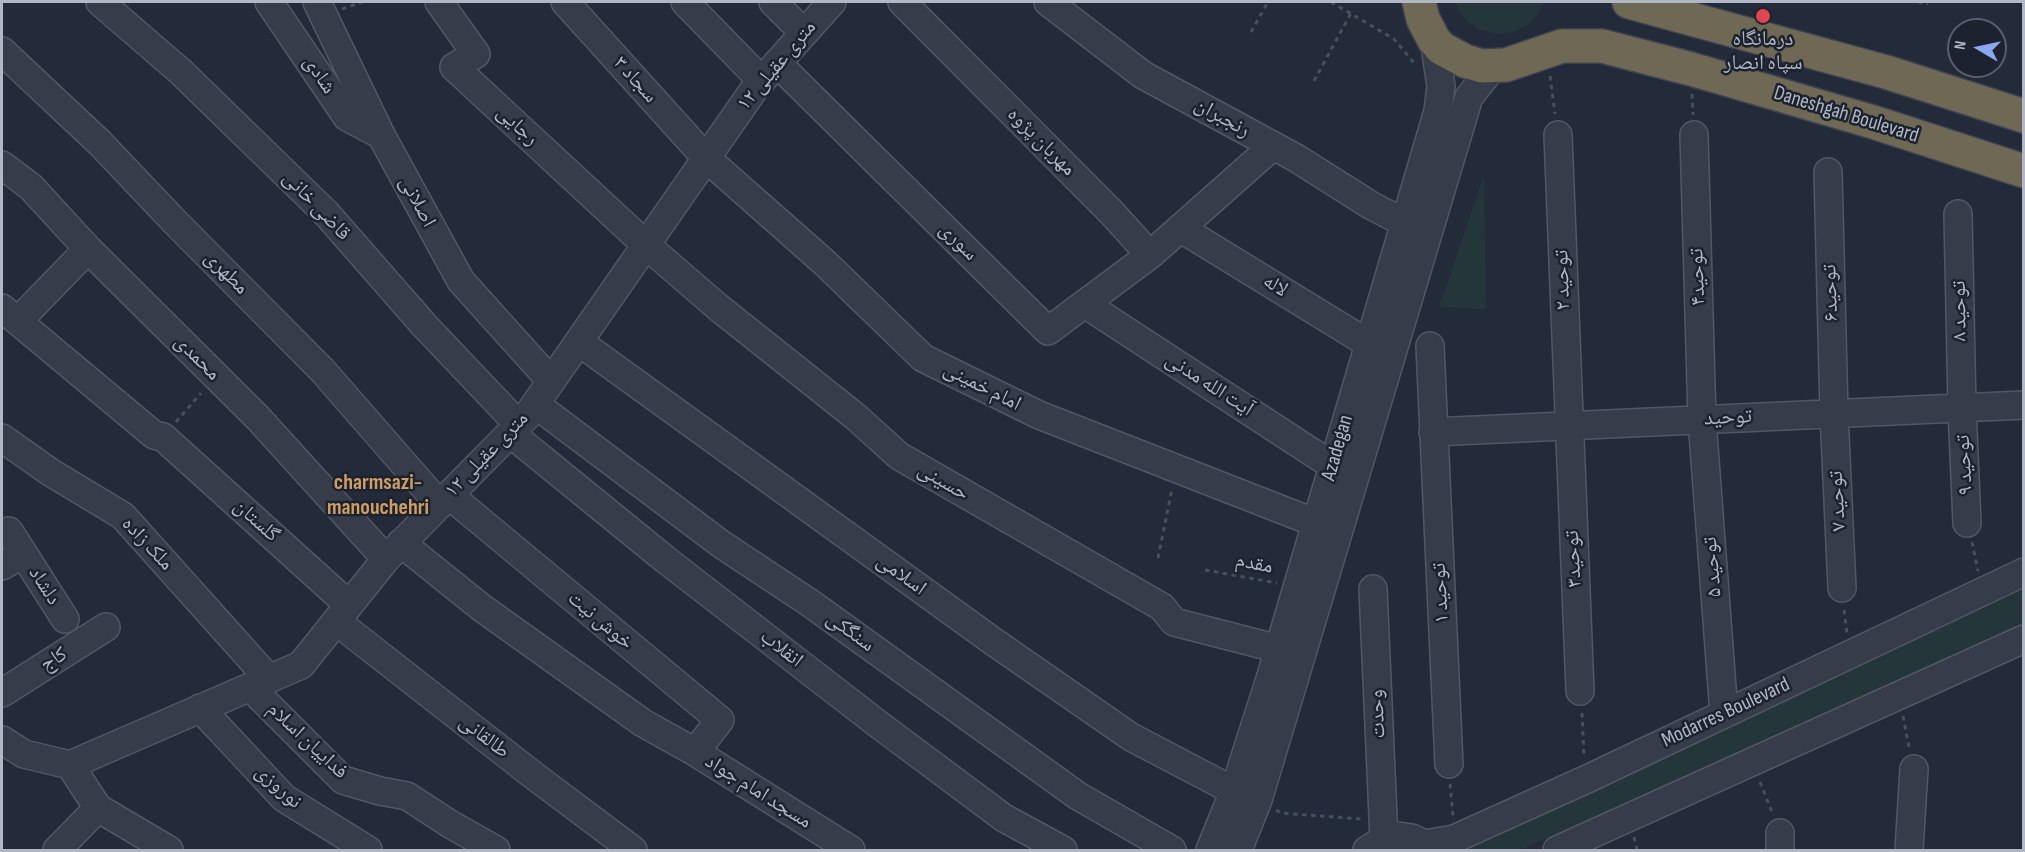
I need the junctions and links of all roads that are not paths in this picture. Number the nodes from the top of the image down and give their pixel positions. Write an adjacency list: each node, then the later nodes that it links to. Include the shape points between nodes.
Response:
1 (100, 2): 46 (street, قاضی خانی, via 181,72 326,213 424,325)
2 (269, 2): 23 (street, شادی, via 347,117)
3 (317, 2): 23 (street, اصلانی)
4 (439, 2): 34 (street, رجایی, via 476,54 454,68)
5 (565, 2): 27 (street, سجاد ۳)
6 (685, 2): 18 (street)
7 (773, 2): 13 (street)
8 (832, 2): 13 (street, ۱۲ متری عقیلی)
9 (902, 2): 36 (street, مهربان پژوه)
10 (1048, 2): 26 (street, رنجبران, via 1143,75)
11 (1419, 2): 16 (highway)
12 (1629, 2): 14 (highway)
13 (804, 33): 18 (street, ۱۲ متری عقیلی)
14 (1793, 47): 19 (highway); 20 (highway)
15 (2, 51): 52 (street, مطهری, via 100,143)
16 (1426, 53): 17 (highway, via 1441,48 1465,62); 32 (street, Azadegan, via 1441,86 1438,111)
17 (1492, 67): 20 (highway, Daneshgah Boulevard, via 1554,48 1602,46); 66 (street, Azadegan, via 1469,97)
18 (769, 71): 27 (street, ۱۲ متری عقیلی); 37 (street, سوری, via 1048,331)
19 (1886, 72): 21 (highway); 22 (highway)
20 (1783, 95): 22 (highway, Daneshgah Boulevard)
21 (2024, 116)
22 (1873, 122): 29 (highway, Daneshgah Boulevard)
23 (381, 135): 42 (street, اصلانی, via 461,281)
24 (1558, 135): 48 (street, توحید ۲)
25 (1694, 135): 47 (street, توحید۴)
26 (1273, 146): 32 (street, رنجبران); 33 (street)
27 (706, 158): 34 (street, ۱۲ متری عقیلی); 53 (street, امام خمینی, via 825,263 923,358 1039,416)
28 (2, 165): 35 (street, محمدی, via 32,187)
29 (2024, 171)
30 (1828, 172): 45 (street, توحید۶)
31 (1958, 214): 44 (street, توحید ۸)
32 (1405, 223): 40 (street, Azadegan)
33 (1180, 228): 36 (street); 40 (street, لاله)
34 (646, 245): 39 (street, ۱۲ متری عقیلی); 65 (street, حسینی, via 899,456 1162,607 1174,622)
35 (88, 249): 38 (street); 56 (street, محمدی)
36 (1149, 255): 37 (street, سوری)
37 (1085, 304): 51 (street, آیت الله مدنی)
38 (10, 314): 61 (street, گلستان, via 154,435 163,437)
39 (579, 342): 42 (street, ۱۲ متری عقیلی); 77 (street, اسلامی, via 1131,737)
40 (1369, 344): 51 (street, Azadegan)
41 (1430, 346): 49 (street, توحید ۱)
42 (551, 381): 46 (street, ۱۲ متری عقیلی)
43 (2024, 405): 44 (street, توحید)
44 (1962, 408): 45 (street, توحید); 54 (street, توحید ۹)
45 (1834, 413): 47 (street, توحید); 59 (street, توحید ۷)
46 (521, 420): 52 (street, ۱۲ متری عقیلی); 87 (street, انقلاب, via 666,560 1004,818); 88 (street, سنگکی, via 721,544 810,603 1078,796)
47 (1702, 420): 48 (street, توحید); 71 (street, توحید ۵)
48 (1568, 426): 49 (street, توحید); 68 (street, توحید۳)
49 (1434, 432): 74 (street, توحید ۱)
50 (2, 438): 67 (street, ملک زاده, via 123,516)
51 (1333, 466): 53 (street, Azadegan)
52 (444, 500): 56 (street, ۱۲ متری عقیلی); 73 (street, خوش نیت, via 720,720)
53 (1316, 523): 65 (street, Azadegan)
54 (1967, 523)
55 (2, 533): 57 (street, دلشاد, via 9,531)
56 (394, 551): 61 (street, ۱۲ متری عقیلی); 73 (street, محمدی, via 482,608 634,717)
57 (12, 560): 62 (street, دلشاد)
58 (2024, 572): 71 (street, Modarres Boulevard)
59 (1842, 588)
60 (1372, 589): 79 (street, وحدت)
61 (343, 613): 67 (street, ۱۲ متری عقیلی, via 301,664); 86 (street, طالقانی, via 533,775)
62 (65, 619)
63 (105, 627): 69 (street, کاج)
64 (2024, 639): 91 (street)
65 (1279, 649): 66 (street, Azadegan)
66 (1281, 682): 77 (street, Azadegan)
67 (260, 683): 70 (street, ۱۲ متری عقیلی); 85 (street, فداییان اسلام, via 343,780 407,795)
68 (1580, 692)
69 (2, 693)
70 (200, 708): 75 (street, ۱۲ متری عقیلی); 84 (street, نوروزی, via 284,798)
71 (1724, 714): 80 (street, Modarres Boulevard)
72 (2, 740): 75 (street, via 24,754)
73 (695, 752): 81 (street, مسجد امام جواد)
74 (1449, 764)
75 (70, 765): 78 (street)
76 (1914, 769): 92 (street)
77 (1246, 795): 89 (street, Azadegan); 90 (street, Azadegan)
78 (98, 808): 82 (street); 83 (street)
79 (1376, 844): 80 (street, via 1398,836)
80 (1437, 845)
81 (833, 846)
82 (57, 850)
83 (169, 850)
84 (368, 850)
85 (496, 850)
86 (633, 850)
87 (1063, 850)
88 (1172, 850)
89 (1210, 850)
90 (1238, 850)
91 (1557, 850)
92 (1909, 850)

